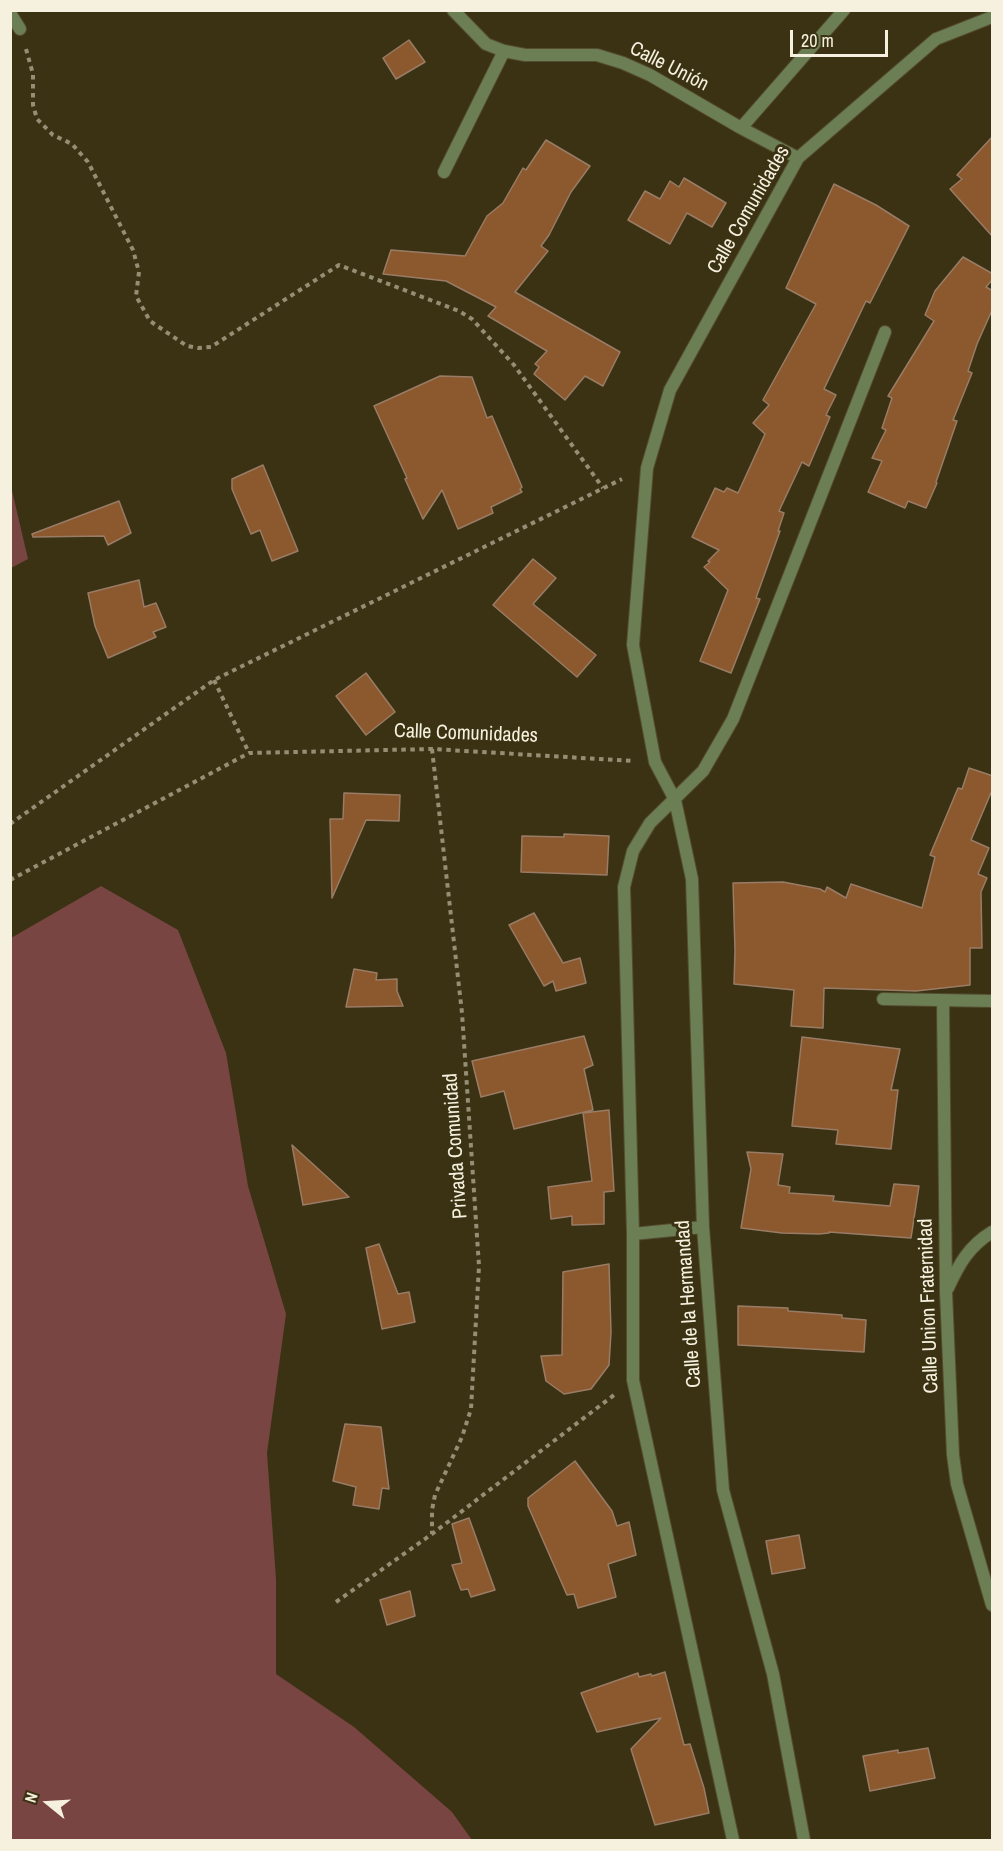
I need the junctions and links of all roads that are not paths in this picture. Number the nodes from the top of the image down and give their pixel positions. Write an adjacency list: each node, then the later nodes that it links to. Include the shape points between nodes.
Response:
1 (844, 10): 7 (street)
2 (455, 11): 6 (street, Calle Unión, via 486,44)
3 (10, 13): 5 (street)
4 (993, 17): 8 (street, Calle Comunidades, via 936,39)
5 (20, 29)
6 (504, 51): 7 (street, Calle Unión, via 525,55 597,55 650,75); 9 (street)
7 (741, 128): 8 (street, Calle Unión)
8 (798, 158): 11 (street, Calle Comunidades, via 670,390 647,468 633,645)
9 (444, 172)
10 (885, 332): 12 (street, via 733,719 703,771)
11 (655, 762): 12 (street, Calle de la Hermandad)
12 (675, 800): 16 (street, Calle de la Hermandad, via 692,879); 18 (street, via 650,823 633,851 624,887)
13 (883, 999): 14 (street)
14 (943, 1001): 15 (street); 19 (street, Calle Union Fraternidad)
15 (993, 1001)
16 (703, 1227): 18 (street); 22 (street, Calle de la Hermandad, via 723,1490 773,1674)
17 (993, 1232): 19 (street, via 980,1240 960,1263)
18 (633, 1234): 21 (street, via 633,1380)
19 (946, 1292): 20 (street, Calle Union Fraternidad, via 952,1455)
20 (993, 1605)
21 (733, 1840)
22 (804, 1840)

